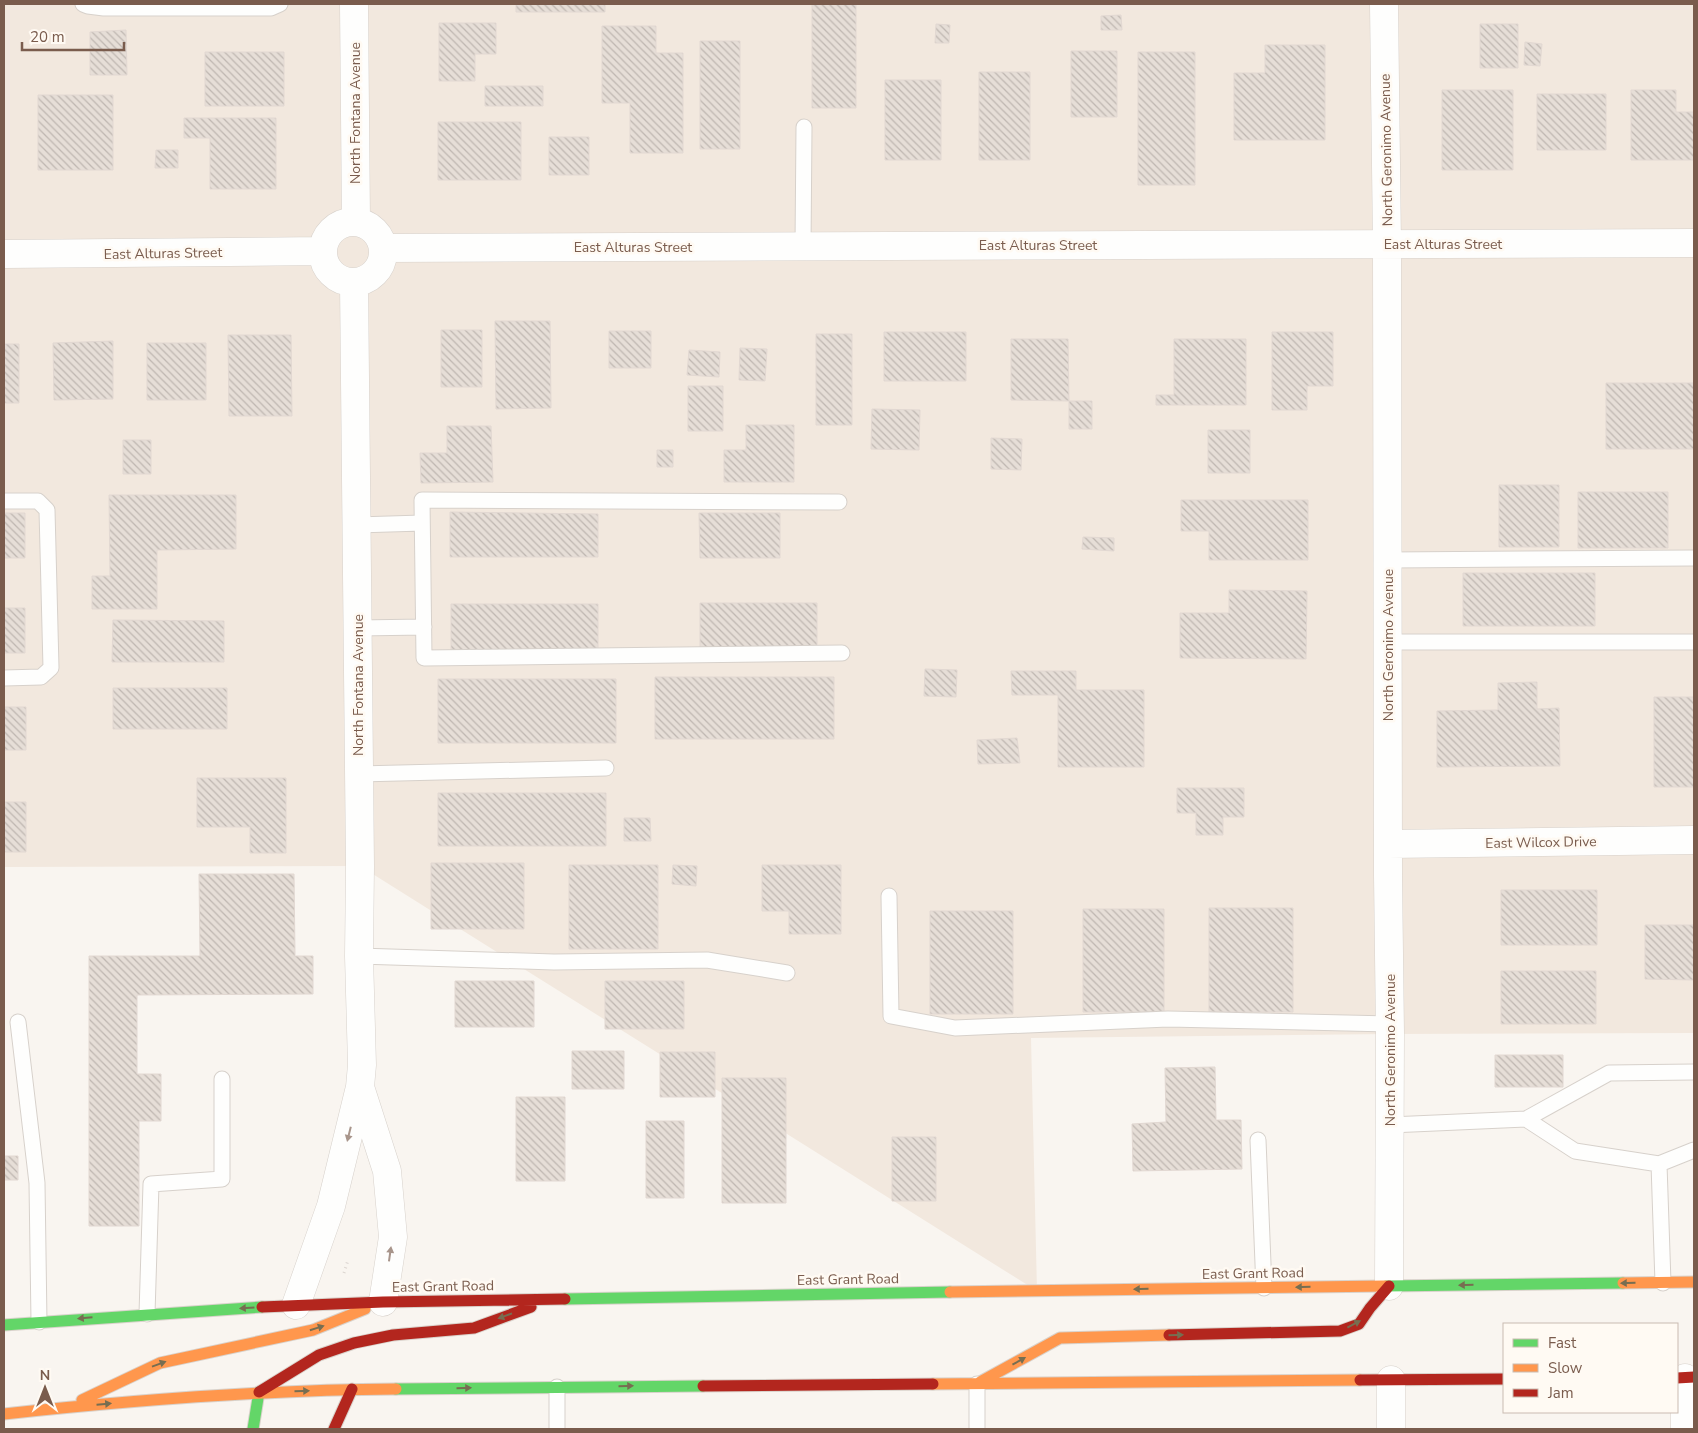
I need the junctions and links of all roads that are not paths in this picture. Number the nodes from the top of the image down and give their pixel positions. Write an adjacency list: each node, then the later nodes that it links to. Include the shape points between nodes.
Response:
1 (83, 4): 2 (lane, via 104,8 271,8)
2 (280, 4)
3 (354, 4): 6 (street, North Fontana Avenue)
4 (1384, 4): 8 (street, North Geronimo Avenue)
5 (804, 126): 9 (lane)
6 (356, 222): 10 (street, via 372,229 379,236); 11 (street, via 337,226 324,241)
7 (1694, 243): 8 (street, East Alturas Street)
8 (1387, 245): 9 (street, East Alturas Street); 19 (street, North Geronimo Avenue)
9 (803, 246): 10 (street, East Alturas Street)
10 (383, 248): 13 (street, via 381,264 375,273)
11 (322, 251): 12 (street, East Alturas Street); 13 (street, via 329,271 336,278)
12 (4, 254)
13 (354, 282): 17 (street, North Fontana Avenue)
14 (4, 501): 25 (lane, via 38,501 47,510 51,668 41,677)
15 (839, 502): 16 (lane, via 422,500)
16 (422, 523): 17 (lane); 20 (lane)
17 (357, 525): 21 (street, North Fontana Avenue)
18 (1694, 558): 19 (lane)
19 (1388, 560): 22 (street, North Geronimo Avenue)
20 (424, 627): 21 (lane); 24 (lane, via 424,658)
21 (358, 628): 27 (street, North Fontana Avenue)
22 (1388, 642): 23 (lane); 29 (street, North Geronimo Avenue)
23 (1694, 642)
24 (842, 653)
25 (4, 678)
26 (606, 768): 27 (lane)
27 (359, 774): 31 (street, North Fontana Avenue)
28 (1694, 840): 29 (street, East Wilcox Drive)
29 (1388, 844): 34 (street, North Geronimo Avenue)
30 (889, 896): 34 (lane, via 891,1016 954,1028 1168,1019)
31 (359, 956): 32 (lane, via 554,962 706,960); 37 (street, North Fontana Avenue)
32 (787, 973)
33 (18, 1022): 51 (lane, via 37,1183)
34 (1390, 1024): 39 (street, North Geronimo Avenue)
35 (1694, 1072): 38 (lane, via 1609,1073)
36 (222, 1079): 50 (lane, via 222,1179 151,1184)
37 (360, 1087): 48 (street, one-way to 37, via 393,1237 387,1171); 49 (street, one-way to 49, via 331,1206)
38 (1526, 1118): 39 (lane); 42 (lane, via 1574,1151)
39 (1390, 1125): 45 (street, North Geronimo Avenue)
40 (1258, 1140): 46 (lane)
41 (1694, 1150): 42 (lane)
42 (1659, 1164): 43 (lane)
43 (1663, 1282): 44 (main road, East Grant Road); 45 (main road, East Grant Road, one-way to 45)
44 (1694, 1282)
45 (1390, 1286): 46 (main road, East Grant Road, one-way to 46); 56 (main road, one-way to 45, via 1060,1338 1340,1331 1359,1324)
46 (1264, 1288): 47 (main road, East Grant Road, one-way to 47)
47 (551, 1300): 48 (main road, East Grant Road); 59 (main road, one-way to 59, via 474,1328 393,1335 354,1343 303,1363)
48 (383, 1302): 49 (main road, East Grant Road); 60 (main road, one-way to 48, via 160,1363 313,1330)
49 (296, 1305): 50 (main road, East Grant Road, one-way to 50)
50 (147, 1314): 51 (main road, East Grant Road, one-way to 51)
51 (39, 1322): 52 (main road, East Grant Road)
52 (4, 1325)
53 (1685, 1378): 67 (street)
54 (1503, 1379): 55 (main road)
55 (1391, 1380): 56 (main road); 66 (street)
56 (977, 1384): 57 (main road, one-way to 56); 65 (lane)
57 (557, 1387): 58 (main road, one-way to 57); 64 (lane)
58 (352, 1390): 59 (main road, one-way to 58); 63 (main road)
59 (259, 1392): 60 (main road, one-way to 59); 62 (main road)
60 (67, 1407): 61 (main road)
61 (4, 1414)
62 (253, 1429)
63 (334, 1429)
64 (557, 1429)
65 (977, 1429)
66 (1391, 1429)
67 (1685, 1429)

